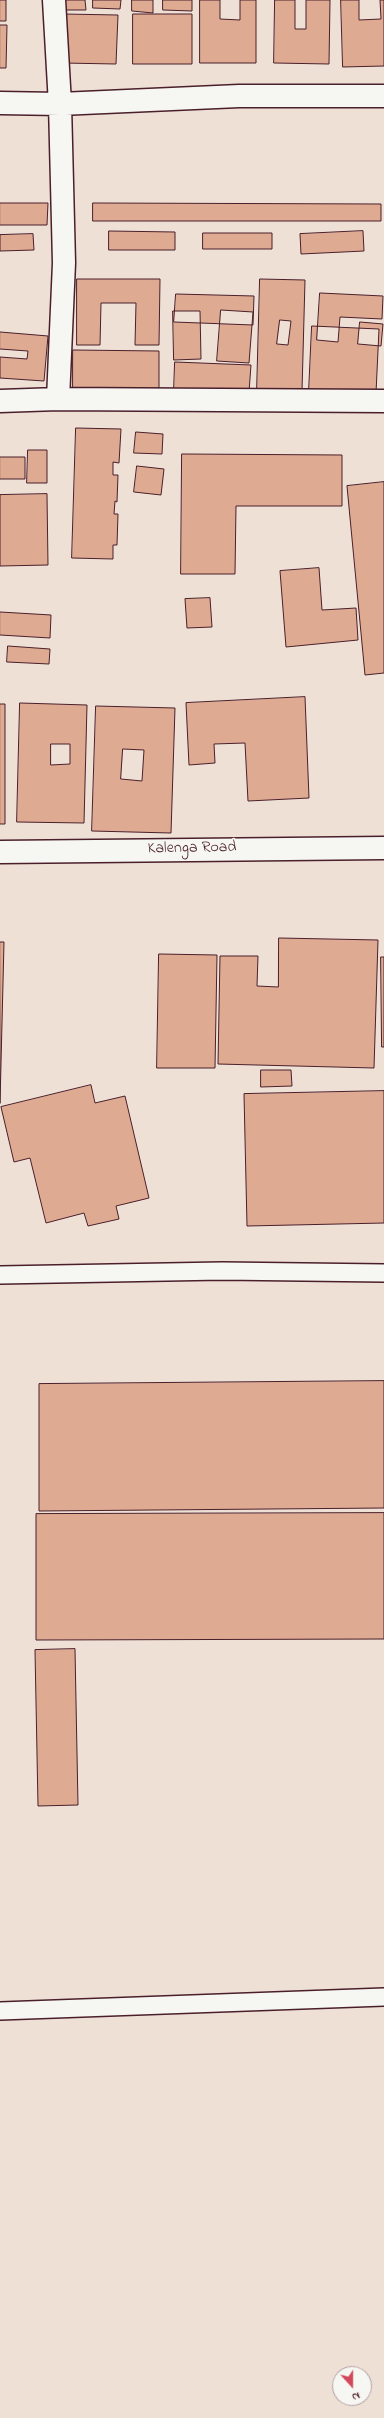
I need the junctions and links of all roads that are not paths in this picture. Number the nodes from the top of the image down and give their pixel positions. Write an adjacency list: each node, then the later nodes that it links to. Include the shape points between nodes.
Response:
1 (54, 0): 4 (street)
2 (384, 96): 4 (street, via 239,96)
3 (0, 102): 4 (street)
4 (60, 104): 5 (street, via 64,263)
5 (58, 399): 6 (street); 7 (street)
6 (0, 401)
7 (384, 401)
8 (384, 848): 9 (street, Kalenga Road)
9 (0, 852)
10 (384, 1273): 11 (lane, via 222,1271)
11 (0, 1275)
12 (384, 1997): 13 (lane)
13 (0, 2011)

